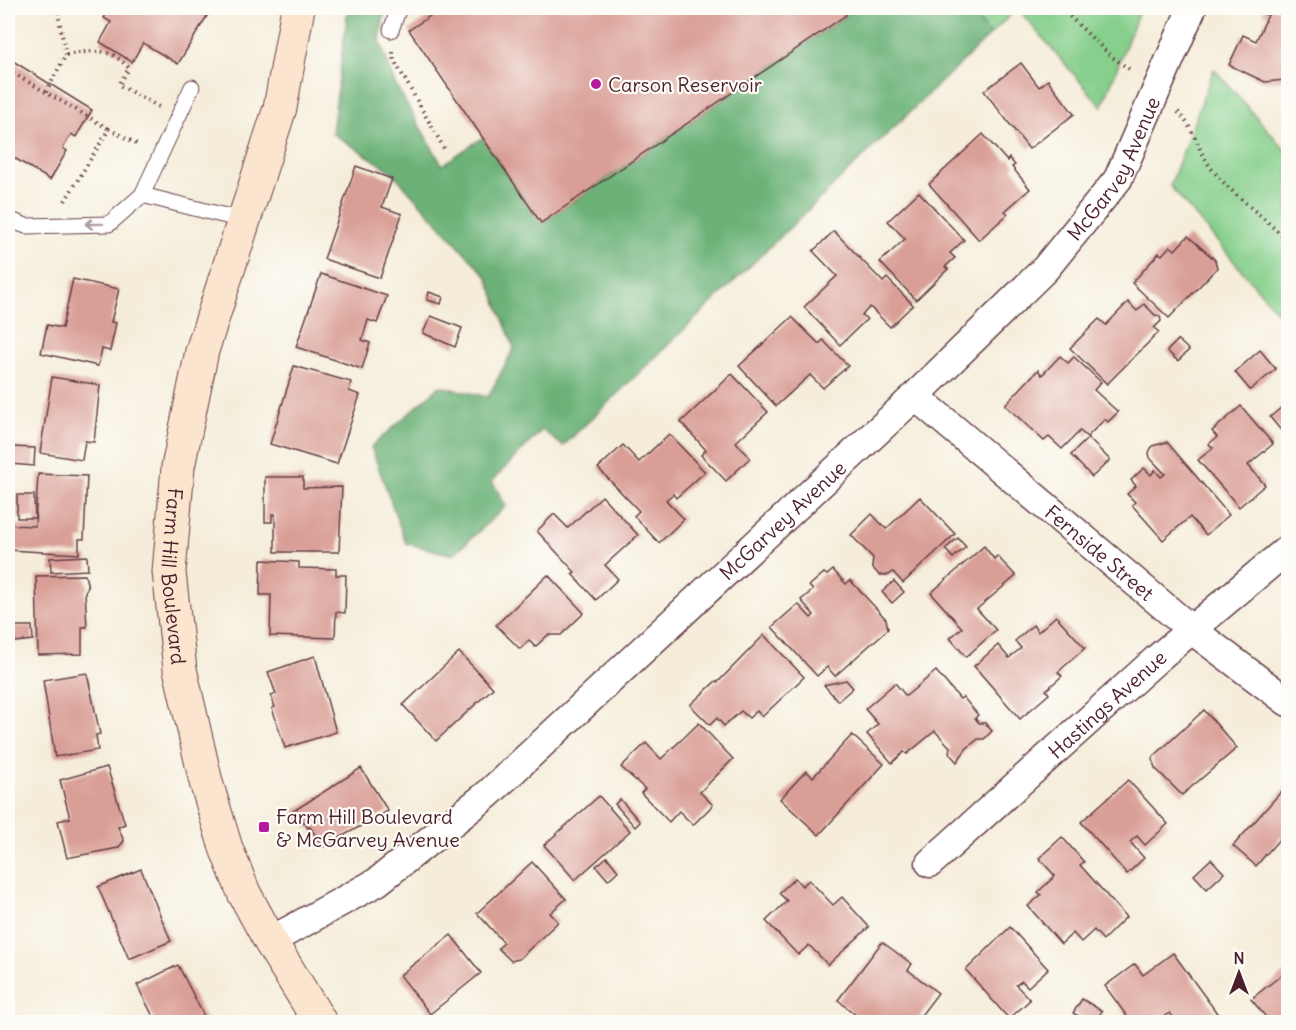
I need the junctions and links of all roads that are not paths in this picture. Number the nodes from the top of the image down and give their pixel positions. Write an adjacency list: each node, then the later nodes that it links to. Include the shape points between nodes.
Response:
1 (298, 8): 8 (main road, Farm Hill Boulevard, via 280,108)
2 (399, 8): 4 (lane)
3 (1192, 8): 9 (street, McGarvey Avenue, via 1118,179 1045,269)
4 (390, 30)
5 (192, 87): 6 (lane)
6 (142, 195): 7 (lane, one-way to 7, via 109,224 26,226); 8 (lane)
7 (8, 219)
8 (242, 220): 14 (main road, Farm Hill Boulevard, via 202,351 178,467 169,572 180,669 206,782 226,849)
9 (915, 396): 11 (street, Fernside Street); 14 (street, McGarvey Avenue, via 488,794 378,882)
10 (1288, 549): 11 (street, Hastings Avenue)
11 (1192, 630): 12 (street, Fernside Street); 13 (street, Hastings Avenue)
12 (1288, 702)
13 (930, 863)
14 (270, 941): 15 (main road, Farm Hill Boulevard)
15 (320, 1023)

